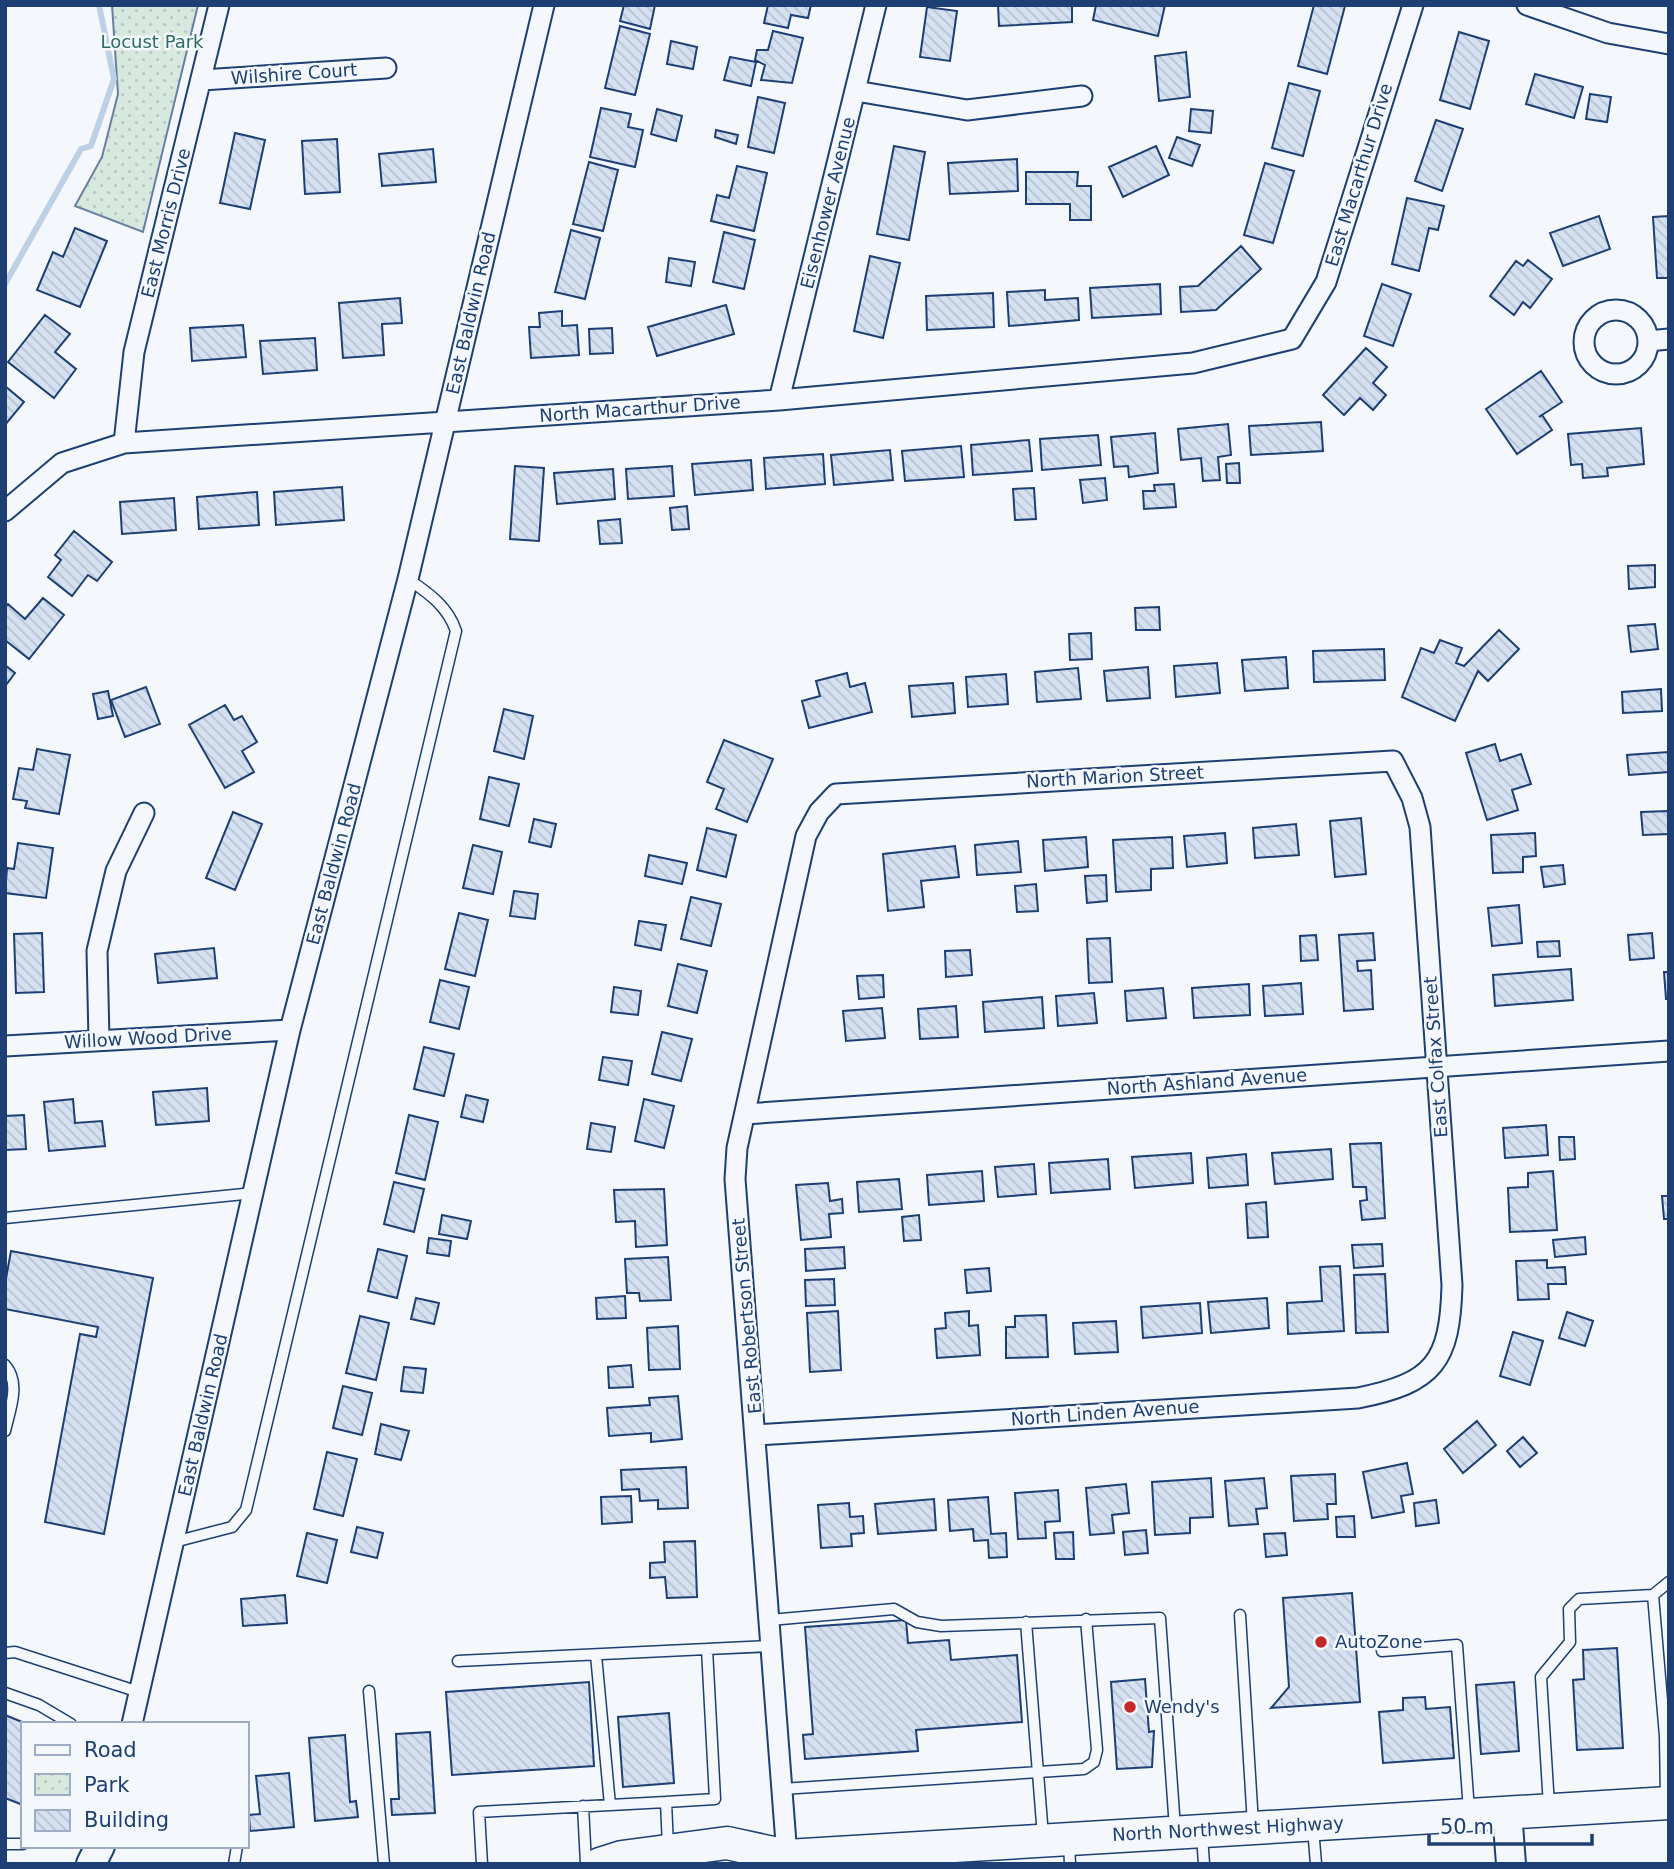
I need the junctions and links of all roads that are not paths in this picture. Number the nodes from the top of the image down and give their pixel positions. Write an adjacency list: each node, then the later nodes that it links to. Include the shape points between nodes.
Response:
1 (219, 5): 8 (street, East Morris Drive)
2 (544, 5): 15 (street, East Baldwin Road)
3 (876, 5): 9 (street, Eisenhower Avenue)
4 (1413, 5): 11 (street, East Macarthur Drive, via 1326,282)
5 (1527, 5): 6 (street, via 1620,37)
6 (1669, 44)
7 (386, 68): 8 (street, Wilshire Court)
8 (202, 80): 16 (street, East Morris Drive, via 134,352)
9 (856, 91): 10 (street, via 967,110); 14 (street, Eisenhower Avenue)
10 (1082, 96)
11 (1292, 339): 14 (street, North Macarthur Drive, via 1193,363)
12 (1669, 339): 13 (street)
13 (1648, 341)
14 (779, 400): 15 (street, North Macarthur Drive)
15 (446, 421): 16 (street, North Macarthur Drive); 18 (street, East Baldwin Road)
16 (124, 443): 17 (street, North Macarthur Drive, via 62,463)
17 (5, 511)
18 (408, 579): 22 (street, East Baldwin Road); 34 (lane, via 434,597 451,616 456,631 250,1496 246,1510 232,1527)
19 (1393, 761): 20 (street, North Marion Street); 26 (street, East Colfax Street, via 1412,798 1420,827)
20 (836, 794): 27 (street, East Robertson Street, via 806,836)
21 (144, 813): 23 (street, via 116,871 97,951)
22 (290, 1030): 23 (street, Willow Wood Drive); 28 (street, East Baldwin Road)
23 (99, 1040): 24 (street, Willow Wood Drive)
24 (5, 1046)
25 (1669, 1051): 26 (street, North Ashland Avenue)
26 (1436, 1066): 27 (street, North Ashland Avenue); 30 (street, East Colfax Street, via 1452,1285 1451,1323)
27 (745, 1114): 33 (street, East Robertson Street, via 735,1179)
28 (254, 1193): 29 (lane); 34 (street, East Baldwin Road)
29 (5, 1218)
30 (1441, 1357): 33 (street, North Linden Avenue, via 1418,1380 1358,1398)
31 (5, 1365): 32 (lane, via 13,1374 14,1390)
32 (5, 1431)
33 (756, 1435): 39 (street, East Robertson Street)
34 (174, 1542): 48 (street, East Baldwin Road)
35 (1669, 1581): 36 (lane)
36 (1653, 1595): 52 (lane); 59 (lane, via 1579,1599 1569,1609 1570,1642 1541,1677)
37 (1240, 1615): 63 (lane)
38 (1086, 1619): 40 (lane); 53 (lane, via 1097,1749 1094,1762 1084,1769); 64 (lane, via 1160,1618)
39 (770, 1620): 40 (lane, via 894,1609 917,1622 941,1626); 41 (street, East Robertson Street)
40 (1026, 1622): 53 (lane)
41 (772, 1646): 42 (lane); 54 (street, East Robertson Street)
42 (707, 1649): 45 (lane); 55 (lane, via 715,1799)
43 (1382, 1651): 61 (lane, via 1457,1645)
44 (5, 1653): 48 (lane, via 15,1652)
45 (596, 1655): 46 (lane); 57 (lane)
46 (458, 1661)
47 (369, 1691): 72 (lane)
48 (139, 1692): 51 (street, East Baldwin Road)
49 (5, 1693): 50 (lane)
50 (67, 1722)
51 (132, 1722)
52 (1667, 1736): 56 (lane)
53 (1038, 1774): 54 (lane); 66 (lane)
54 (782, 1789): 70 (street, East Robertson Street)
55 (666, 1802): 57 (lane); 67 (lane)
56 (1667, 1803): 59 (main road, North Northwest Highway)
57 (610, 1805): 58 (lane)
58 (583, 1806): 73 (lane, via 480,1812); 74 (lane)
59 (1550, 1810): 60 (main road, North Northwest Highway)
60 (1507, 1812): 61 (main road, North Northwest Highway); 78 (street)
61 (1469, 1815): 62 (main road, North Northwest Highway)
62 (1313, 1824): 63 (main road, North Northwest Highway); 77 (lane)
63 (1253, 1828): 64 (main road, North Northwest Highway)
64 (1188, 1832): 66 (main road, North Northwest Highway); 76 (lane)
65 (99, 1848): 71 (street)
66 (1061, 1848): 68 (main road, North Northwest Highway)
67 (669, 1851): 70 (main road, North Northwest Highway, via 727,1843); 75 (main road, North Northwest Highway)
68 (907, 1856): 69 (main road, North Northwest Highway)
69 (823, 1859): 70 (main road, North Northwest Highway)
70 (775, 1860)
71 (91, 1864)
72 (384, 1864)
73 (482, 1864)
74 (586, 1864)
75 (600, 1864)
76 (1204, 1864)
77 (1316, 1864)
78 (1511, 1864)

